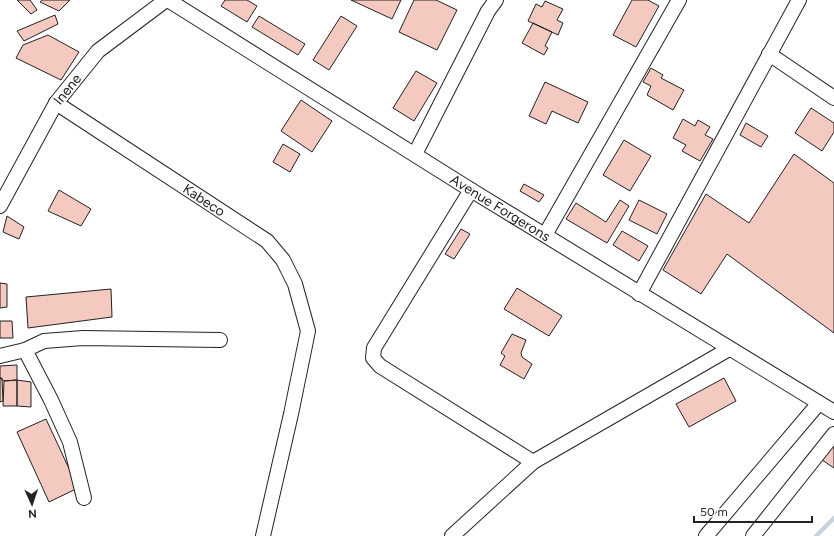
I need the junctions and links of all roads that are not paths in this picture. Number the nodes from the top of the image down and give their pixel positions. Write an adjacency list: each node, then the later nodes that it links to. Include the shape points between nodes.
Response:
1 (496, 0): 8 (street, via 488,11)
2 (678, 0): 11 (street)
3 (799, 0): 5 (street)
4 (174, 1): 7 (street, Inene, via 98,51); 8 (street, Avenue Forgerons)
5 (769, 54): 6 (street); 12 (street)
6 (834, 98)
7 (56, 103): 10 (street, Inene); 22 (street, Kabeco, via 267,241 283,260 296,284 308,331 292,414)
8 (416, 154): 9 (street, Avenue Forgerons)
9 (472, 190): 11 (street, Avenue Forgerons); 20 (street, via 374,348 373,358 380,366)
10 (0, 206)
11 (545, 235): 12 (street, Avenue Forgerons)
12 (639, 294): 14 (street, Avenue Forgerons)
13 (220, 340): 15 (street, via 83,338 44,341)
14 (729, 349): 17 (street, Avenue Forgerons); 20 (street)
15 (25, 350): 16 (street); 21 (street, via 70,442)
16 (0, 356)
17 (819, 403): 18 (street, Avenue Forgerons); 24 (street)
18 (834, 412)
19 (834, 434): 25 (street)
20 (533, 462): 23 (street)
21 (84, 498)
22 (263, 536)
23 (452, 536)
24 (706, 536)
25 (754, 536)

